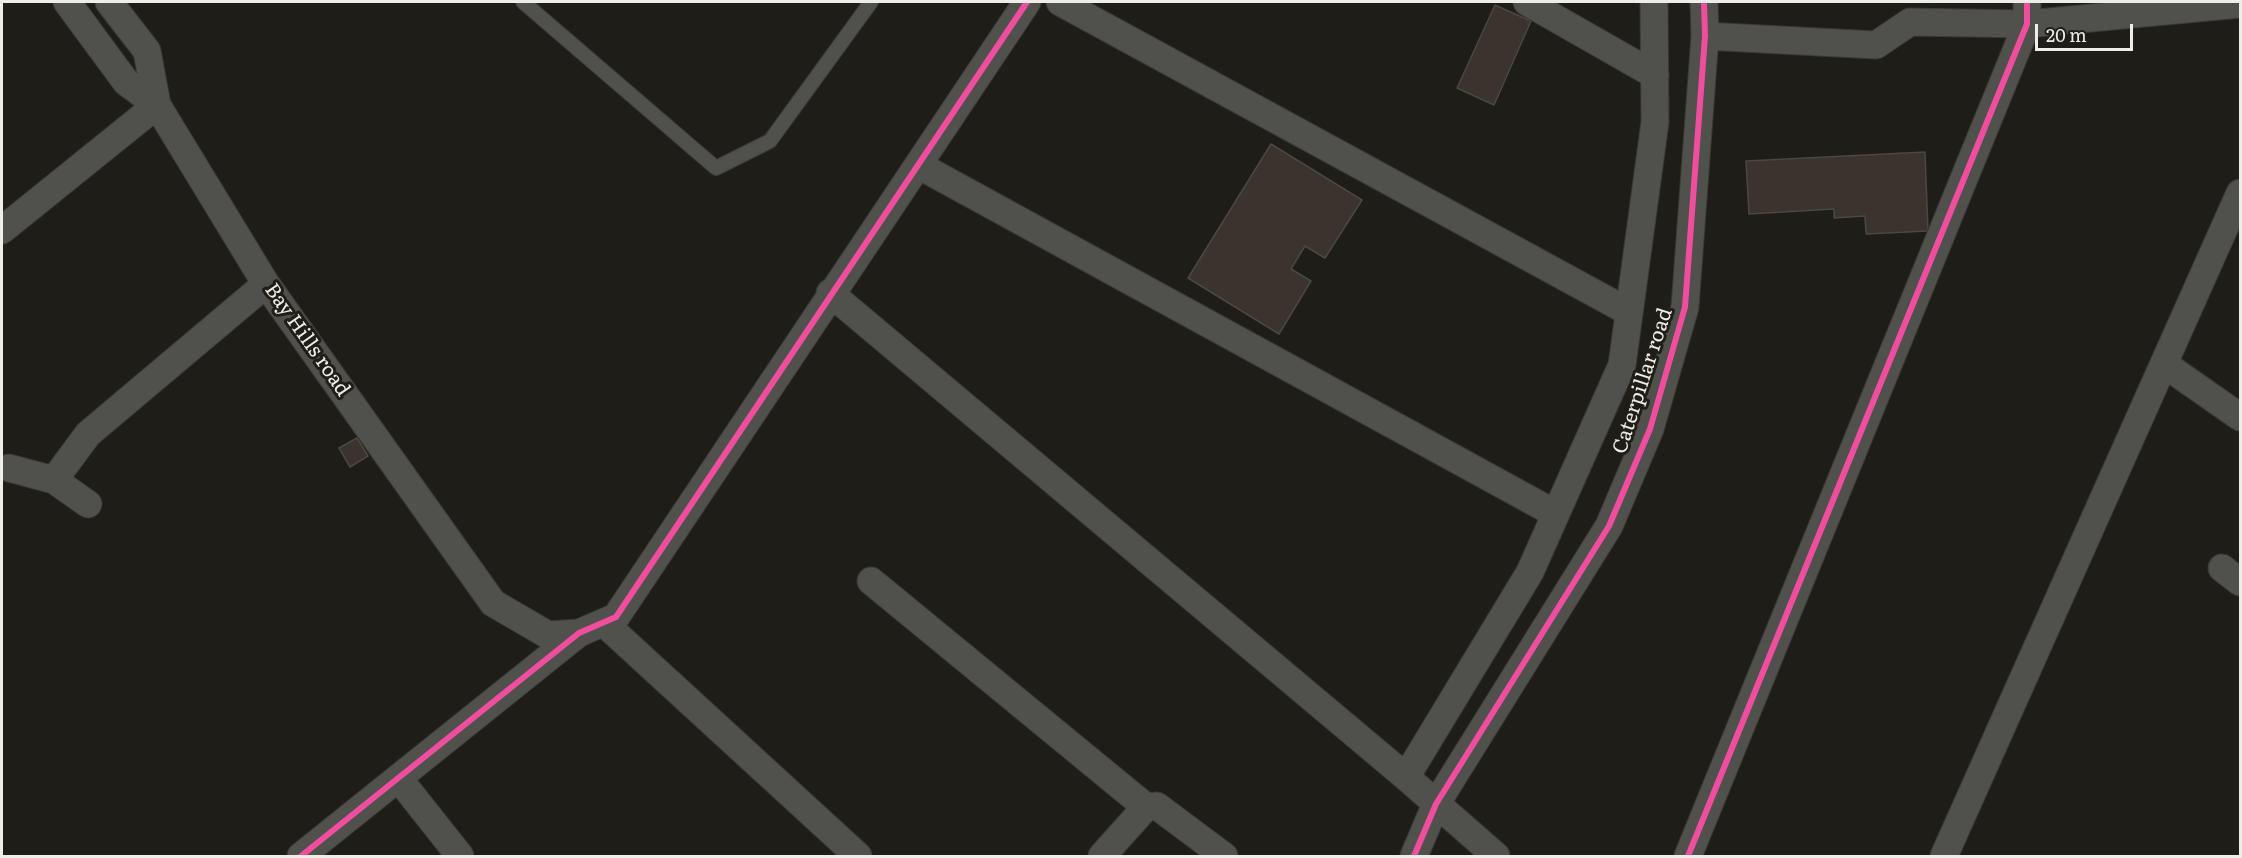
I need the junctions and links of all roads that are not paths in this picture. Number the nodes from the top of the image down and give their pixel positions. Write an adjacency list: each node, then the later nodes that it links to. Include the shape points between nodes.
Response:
1 (67, 2): 14 (street, Bay Hills road, via 126,82)
2 (109, 2): 14 (street, via 147,51)
3 (523, 2): 4 (lane, via 716,168 770,141)
4 (871, 2)
5 (1027, 2): 15 (street)
6 (1060, 2): 20 (street)
7 (1527, 2): 13 (street)
8 (1654, 2): 13 (street, Caterpillar road)
9 (1704, 2): 12 (street, Caterpillar road)
10 (2240, 4): 11 (street)
11 (2027, 13): 12 (street, via 1910,22 1876,45); 41 (street)
12 (1705, 36): 32 (street, Caterpillar road, via 1685,307 1650,429 1609,526)
13 (1655, 75): 20 (street, Caterpillar road, via 1655,122)
14 (158, 105): 17 (street); 18 (street, Bay Hills road)
15 (920, 166): 19 (street); 26 (street)
16 (2241, 193): 21 (street)
17 (2, 230)
18 (266, 284): 24 (street, via 88,434); 29 (street, Bay Hills road, via 493,603 548,635)
19 (830, 293): 28 (street, via 635,591 616,617); 30 (street)
20 (1629, 312): 26 (street, Caterpillar road, via 1622,365)
21 (2164, 364): 22 (street); 42 (street)
22 (2241, 417)
23 (9, 468): 24 (street)
24 (54, 480): 25 (street)
25 (88, 504)
26 (1556, 514): 30 (street, Caterpillar road, via 1530,572)
27 (871, 581): 33 (street)
28 (604, 622): 29 (street); 36 (street)
29 (579, 633): 31 (street)
30 (1406, 777): 32 (street)
31 (399, 778): 34 (street); 35 (street)
32 (1436, 804): 39 (street, Caterpillar road); 40 (street)
33 (1146, 807): 37 (street); 38 (street, via 1157,806)
34 (301, 856)
35 (460, 856)
36 (858, 856)
37 (1102, 856)
38 (1224, 856)
39 (1414, 856)
40 (1496, 856)
41 (1688, 856)
42 (1944, 856)

